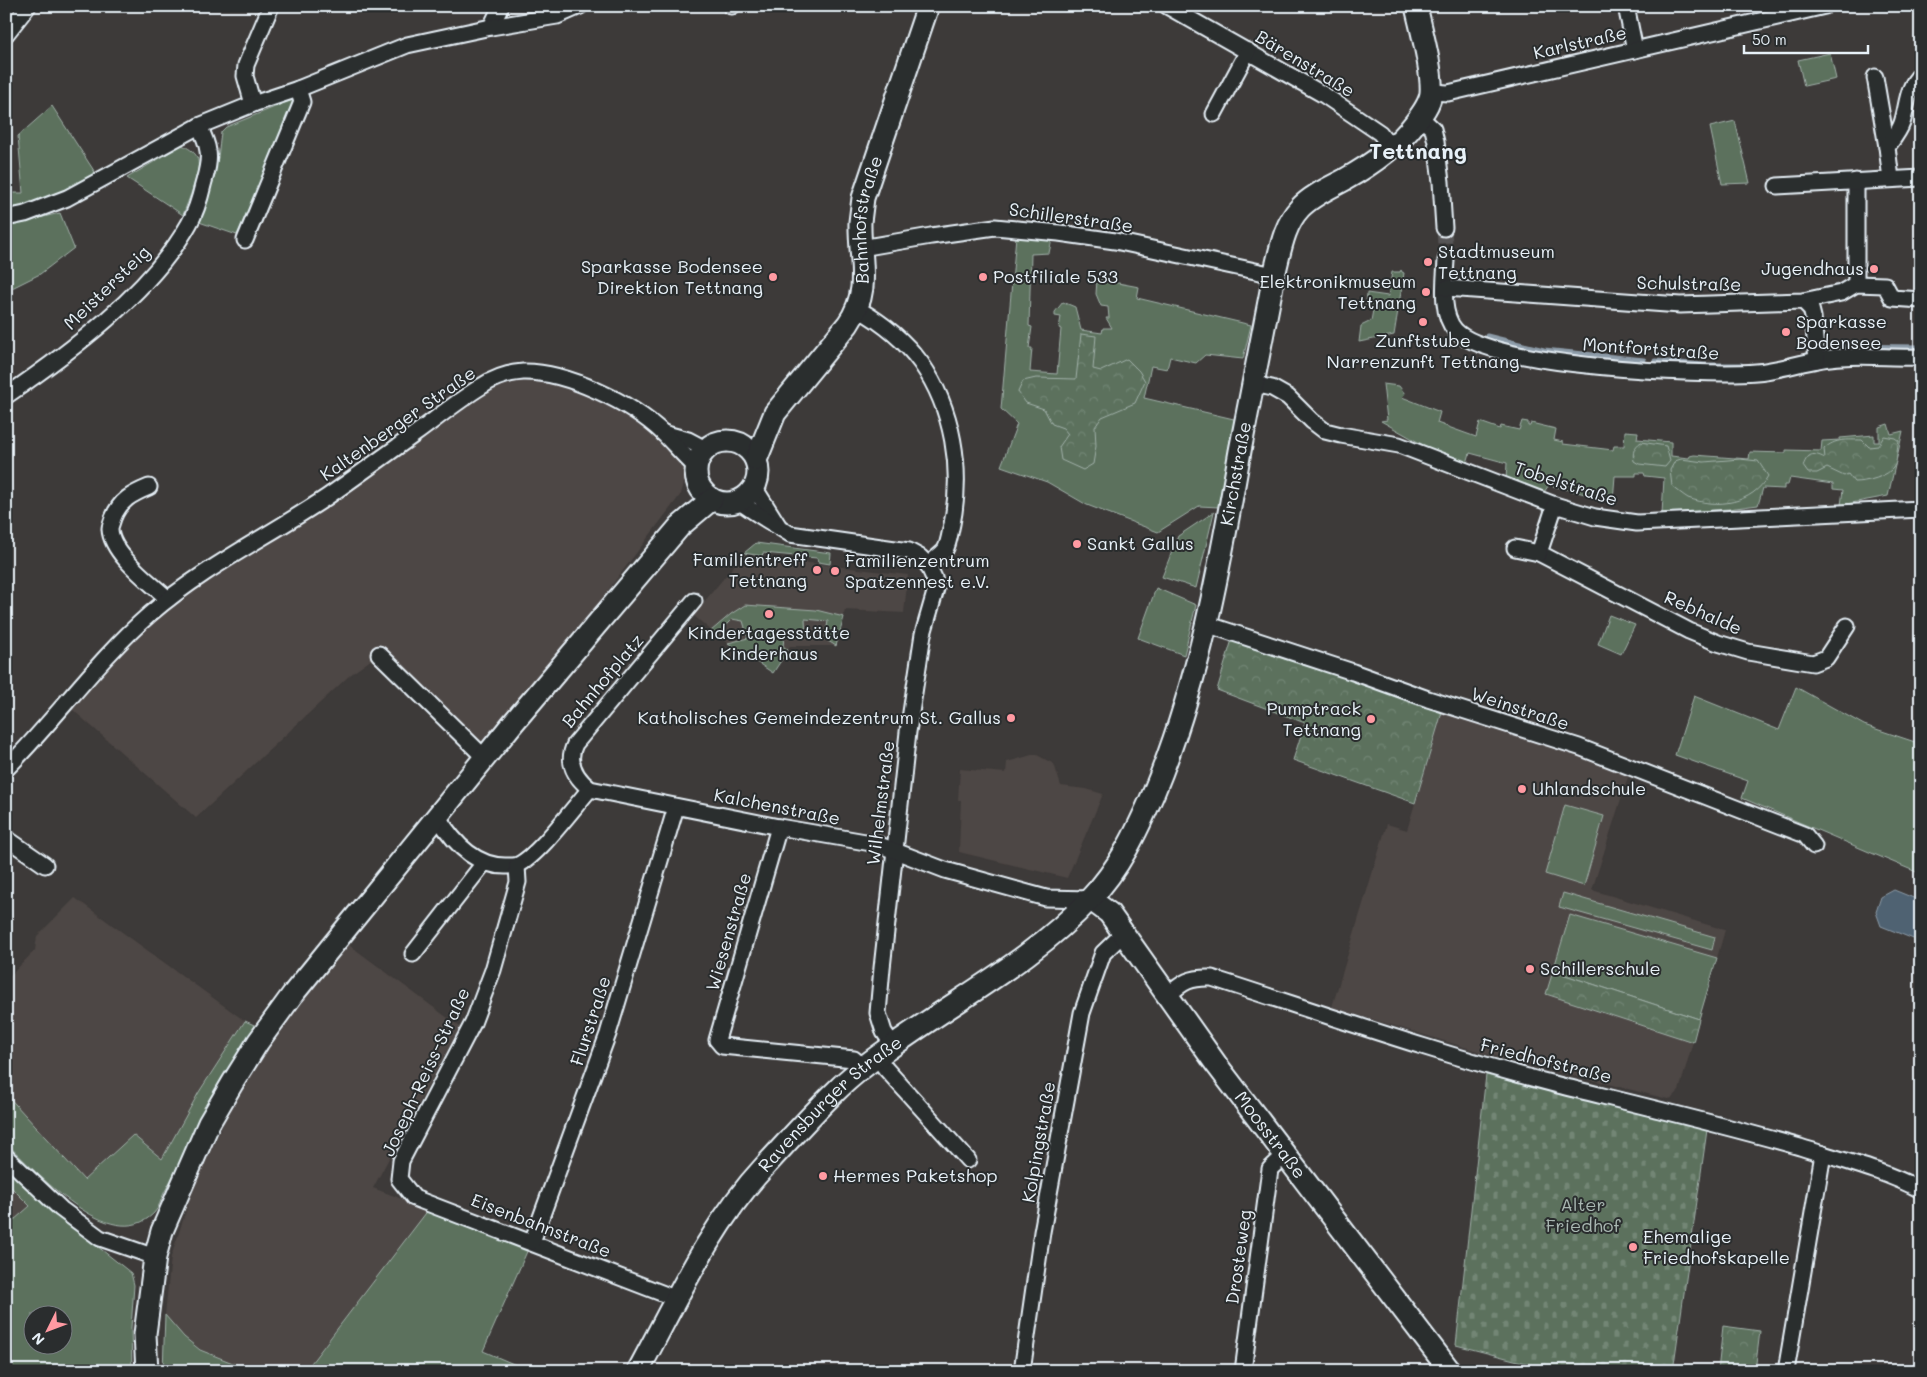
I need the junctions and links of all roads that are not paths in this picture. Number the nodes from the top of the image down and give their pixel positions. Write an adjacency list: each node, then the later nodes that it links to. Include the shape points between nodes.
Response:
1 (28, 6): 11 (street)
2 (271, 6): 18 (street, via 246,65)
3 (501, 6): 10 (street)
4 (580, 6): 10 (street, via 557,16)
5 (928, 6): 31 (street, Bahnhofstraße, via 863,198)
6 (1167, 6): 13 (street, Bärenstraße)
7 (1416, 6): 17 (street)
8 (1626, 6): 12 (street)
9 (1825, 6): 12 (street, Karlstraße)
10 (491, 27): 16 (street, via 407,45)
11 (6, 34)
12 (1635, 50): 17 (street, Karlstraße, via 1448,93)
13 (1248, 51): 19 (street); 23 (street, Bärenstraße, via 1324,95 1380,133)
14 (1921, 74): 22 (street, via 1914,80 1903,121)
15 (1875, 77): 22 (street)
16 (298, 89): 18 (street); 30 (street, via 302,102)
17 (1431, 92): 20 (street, Kirchstraße)
18 (253, 104): 21 (street)
19 (1214, 114)
20 (1420, 116): 23 (street, Kirchstraße); 29 (street, via 1432,129 1441,182)
21 (199, 126): 28 (street, via 67,198); 42 (street, Meistersteig, via 209,153 208,168 190,223 160,266 113,313)
22 (1887, 147): 25 (street)
23 (1391, 148): 33 (street, Kirchstraße, via 1300,209 1283,239)
24 (1921, 178): 25 (street)
25 (1891, 179): 26 (street)
26 (1856, 181): 27 (street); 34 (street)
27 (1777, 186)
28 (6, 218)
29 (1444, 228)
30 (245, 240)
31 (861, 248): 33 (street, Schillerstraße, via 995,227 1115,241); 38 (street, Bahnhofstraße, via 862,288)
32 (1446, 260): 35 (street, Montfortstraße)
33 (1274, 275): 41 (street, Kirchstraße)
34 (1856, 284): 36 (street, Schulstraße, via 1885,285 1892,298); 37 (street, Schulstraße, via 1840,293)
35 (1446, 288): 37 (street, Schulstraße, via 1680,305); 40 (street, Montfortstraße, via 1447,315 1456,330 1466,338 1510,353 1554,361 1694,373 1757,372)
36 (1921, 300)
37 (1803, 301): 40 (street, via 1811,309 1813,317)
38 (858, 309): 43 (street, Bahnhofstraße); 54 (street, via 877,320 920,362 931,379 949,424 956,460 954,513 945,550)
39 (1921, 357): 40 (street, Montfortstraße)
40 (1817, 360)
41 (1253, 384): 49 (street, Tobelstraße, via 1272,388 1288,397 1325,431 1399,445); 57 (street, Kirchstraße)
42 (6, 396)
43 (775, 413): 44 (street, Bahnhofstraße); 45 (street, Bahnhofstraße)
44 (734, 442): 45 (street, via 748,449); 46 (street, Bahnhofstraße, via 719,442)
45 (756, 460): 48 (street, Bahnhofstraße, via 758,474)
46 (703, 475): 48 (street, via 725,503); 55 (street, Kaltenberger Straße, via 663,432 584,385 540,373 512,373 483,385 327,497); 60 (street, via 680,526)
47 (149, 487): 55 (street, via 121,503 110,528 114,543 129,563)
48 (747, 494): 51 (street); 51 (street, via 760,517)
49 (1554, 504): 50 (street, Tobelstraße, via 1595,517 1637,522); 53 (street)
50 (1921, 508)
51 (778, 525): 54 (street, via 790,534 909,551)
52 (1515, 548): 53 (street, Rebhalde)
53 (1539, 553): 58 (street, Rebhalde, via 1689,631 1748,652 1813,663 1826,658)
54 (928, 565): 68 (street, Wilhelmstraße, via 936,589 923,634)
55 (168, 599): 61 (street, Kaltenberger Straße, via 121,640)
56 (694, 601): 62 (street, Bahnhofplatz, via 575,744 571,753 574,773)
57 (1206, 624): 67 (street, Weinstraße, via 1579,747 1805,834); 72 (street, Kirchstraße, via 1180,718 1143,818 1110,877)
58 (1847, 626)
59 (379, 654): 60 (street)
60 (485, 758): 64 (street)
61 (6, 769)
62 (590, 789): 63 (street, Kalchenstraße); 71 (street, via 538,848)
63 (676, 807): 65 (street, Kalchenstraße); 83 (street, Flurstraße, via 608,1034)
64 (438, 817): 69 (street, via 447,832); 84 (street, via 293,994 258,1042 209,1123 171,1207)
65 (779, 827): 68 (street, Kalchenstraße, via 877,844); 76 (street, Wiesenstraße, via 718,1040 722,1046 854,1059)
66 (6, 838): 70 (street)
67 (1814, 846)
68 (894, 851): 72 (street, Kalchenstraße, via 945,870 1046,898); 76 (street, Wilhelmstraße, via 878,1013 884,1032)
69 (484, 863): 71 (street); 74 (street)
70 (45, 865)
71 (517, 866): 81 (street, Joseph-Reiss-Straße, via 518,882 493,970 473,1023 401,1161)
72 (1090, 899): 73 (street, Moosstraße, via 1109,912); 76 (street, Ravensburger Straße, via 1057,932 1024,958)
73 (1124, 933): 75 (street, Moosstraße); 88 (street, Kolpingstraße, via 1103,953 1082,1013 1042,1232)
74 (413, 954)
75 (1167, 996): 77 (street, Friedhofstraße, via 1185,981 1212,978 1481,1065); 78 (street, Moosstraße)
76 (878, 1056): 80 (street, Wilhelmstraße); 85 (street, Ravensburger Straße, via 837,1090 755,1177 703,1250)
77 (1823, 1154): 82 (street, Friedhofstraße); 91 (street)
78 (1285, 1155): 89 (street, Drosteweg, via 1270,1169); 90 (street, Moosstraße)
79 (6, 1157): 84 (street, via 61,1209 100,1238)
80 (968, 1160)
81 (399, 1179): 83 (street, Eisenbahnstraße, via 414,1198)
82 (1921, 1190)
83 (532, 1242): 85 (street, Eisenbahnstraße)
84 (155, 1257): 86 (street, via 145,1334)
85 (677, 1298): 87 (street, Ravensburger Straße)
86 (147, 1371)
87 (638, 1371)
88 (1022, 1371)
89 (1243, 1371)
90 (1450, 1371)
91 (1786, 1371)

